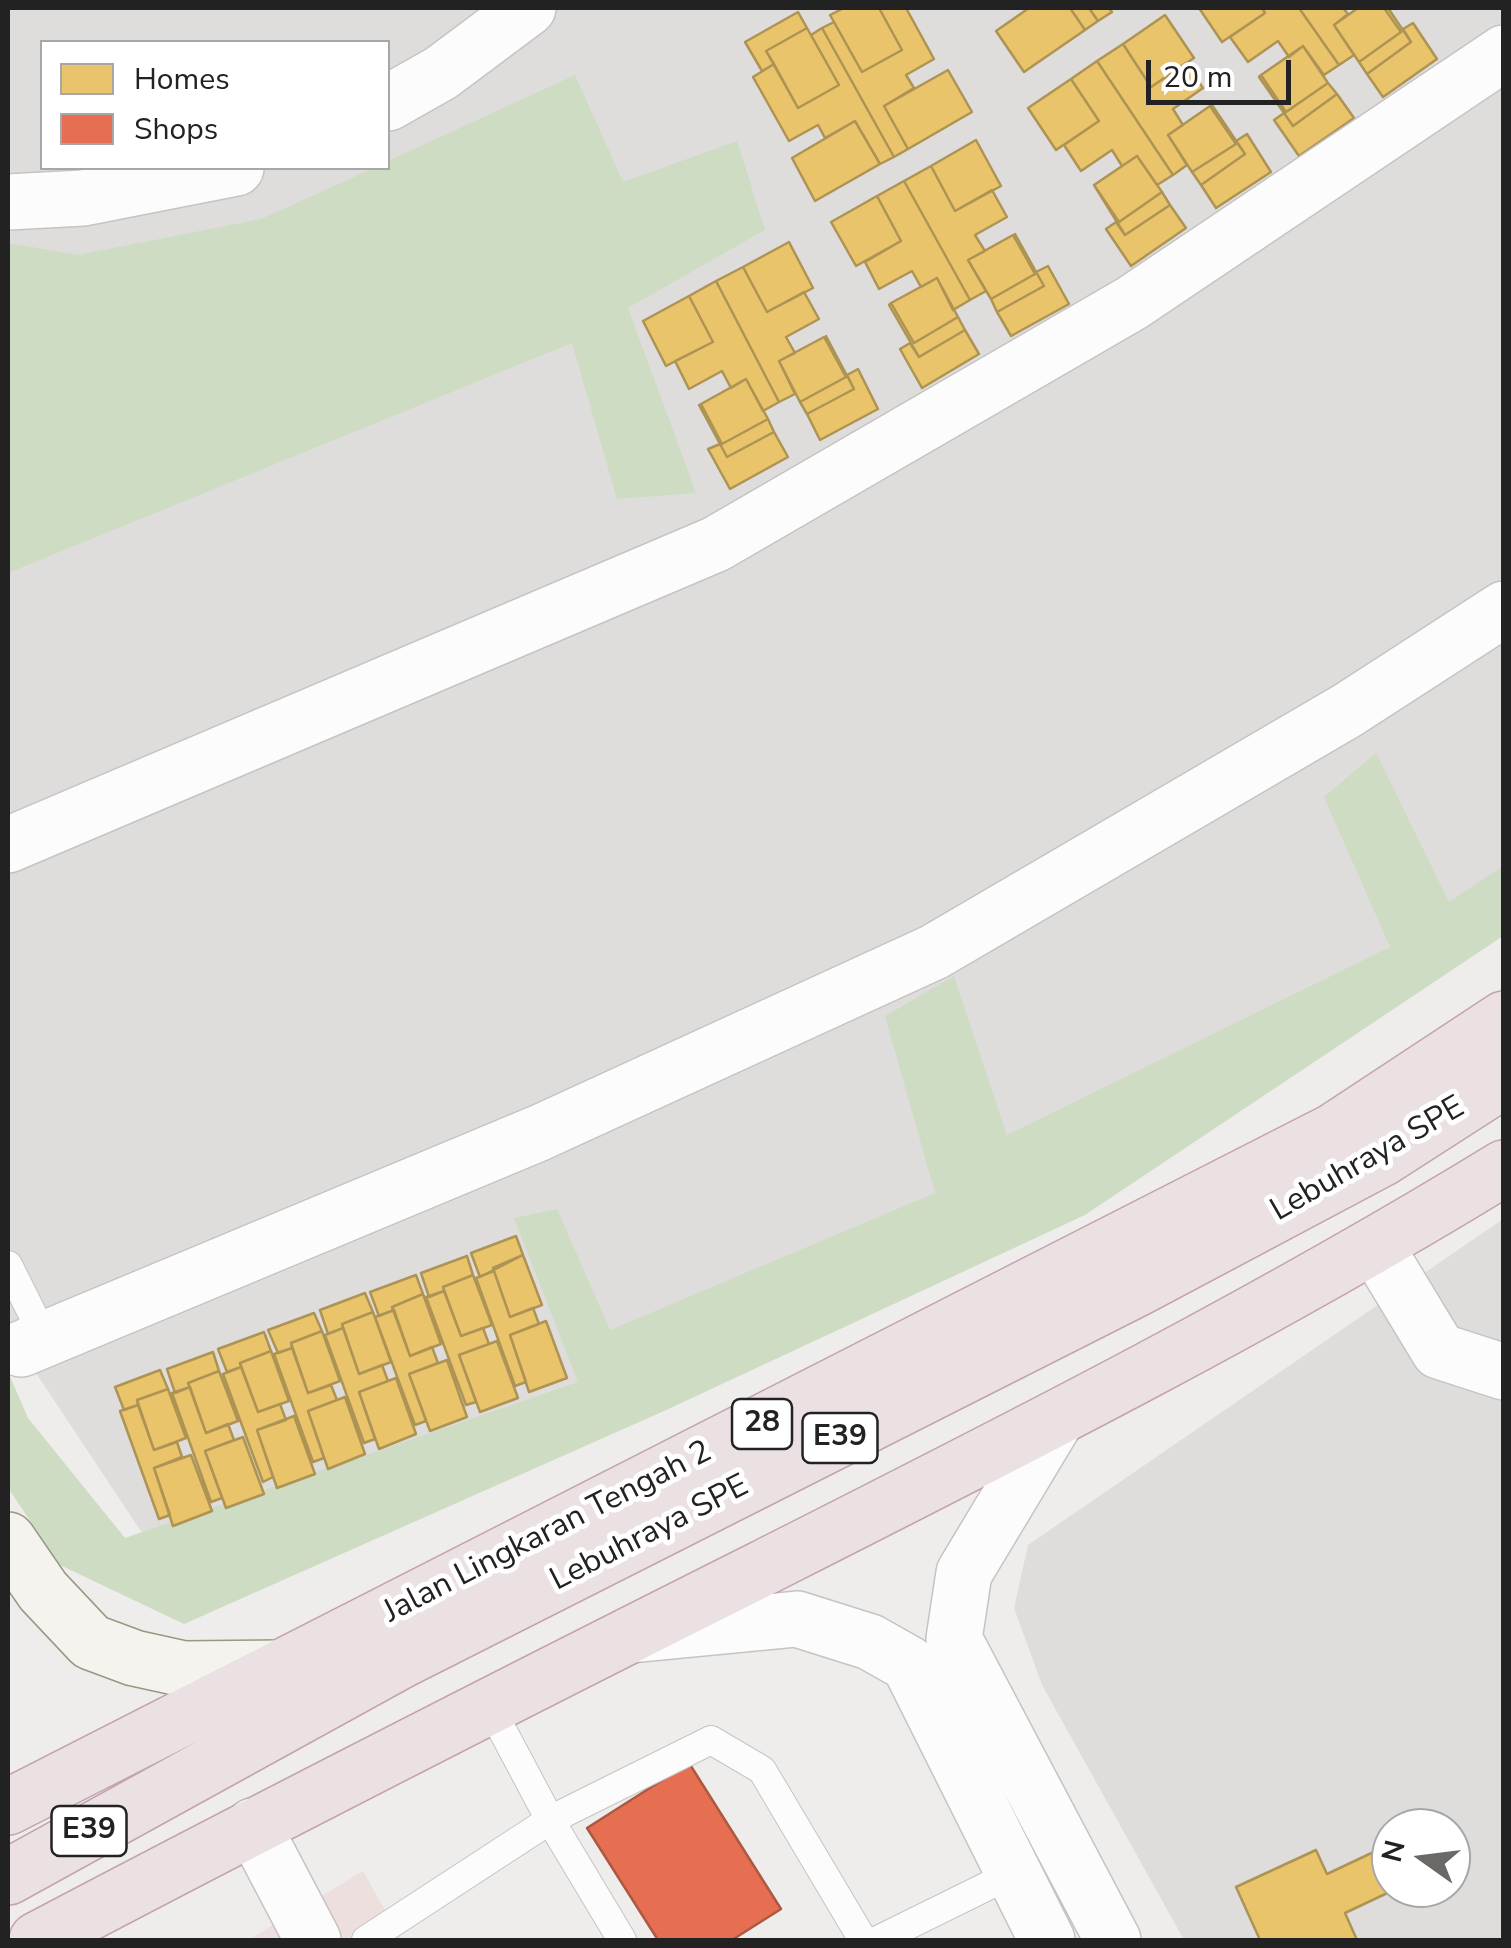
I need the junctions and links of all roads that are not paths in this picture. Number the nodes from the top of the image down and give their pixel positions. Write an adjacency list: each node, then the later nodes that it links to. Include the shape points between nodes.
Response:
1 (528, 8): 3 (street)
2 (1504, 53): 7 (street, via 1132,303 716,544)
3 (390, 102)
4 (226, 170): 5 (street, via 83,198)
5 (8, 202)
6 (1504, 609): 13 (street, via 1348,710 934,952 538,1133)
7 (8, 845)
8 (1504, 1020): 18 (highway, Jalan Lingkaran Tengah 2 / 28, via 1334,1131)
9 (1504, 1080): 25 (highway, Lebuhraya SPE / E39, via 1381,1159 402,1660)
10 (1504, 1168): 11 (highway)
11 (1376, 1246): 14 (street, via 1440,1351); 15 (highway)
12 (8, 1264): 13 (lane)
13 (33, 1344)
14 (1504, 1372)
15 (1056, 1420): 17 (highway); 23 (street, via 964,1573 954,1639)
16 (8, 1540): 18 (street, via 43,1591 91,1642 184,1669)
17 (630, 1635): 19 (highway); 24 (street, via 797,1619 870,1642 908,1664)
18 (285, 1668): 20 (highway, Jalan Lingkaran Tengah 2 / 28)
19 (490, 1706): 21 (lane); 22 (highway)
20 (8, 1807)
21 (550, 1820): 28 (lane); 29 (lane); 30 (lane, via 711,1740 762,1770)
22 (253, 1826): 26 (highway); 27 (street)
23 (1064, 1848): 24 (lane); 33 (street)
24 (1013, 1874): 31 (lane); 32 (street)
25 (8, 1877)
26 (37, 1940)
27 (313, 1940)
28 (366, 1940)
29 (622, 1940)
30 (863, 1940)
31 (878, 1940)
32 (1046, 1940)
33 (1113, 1940)

